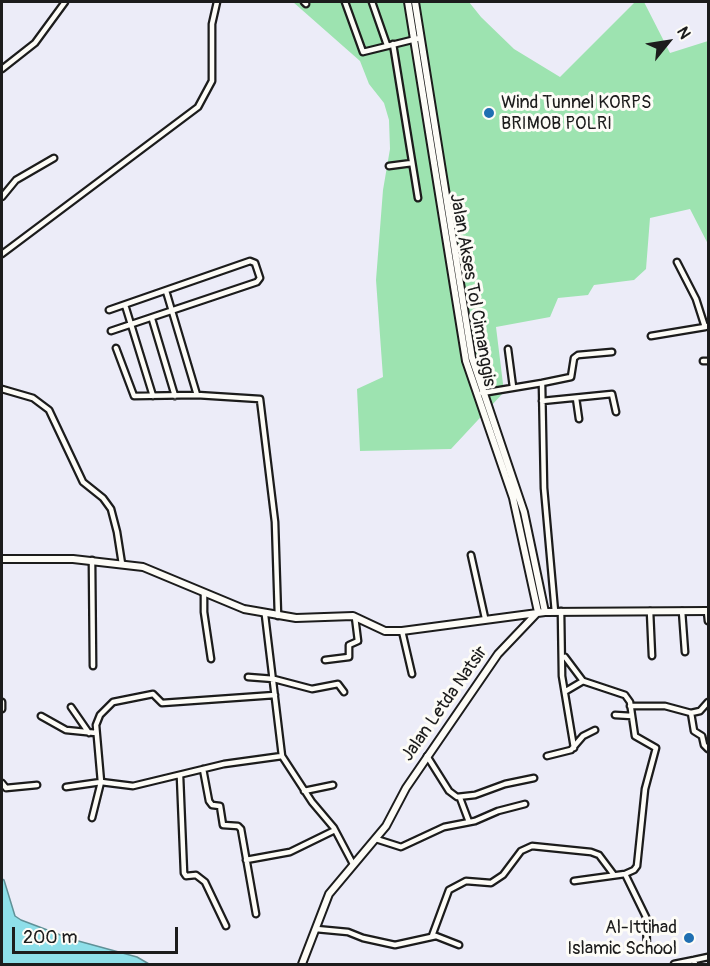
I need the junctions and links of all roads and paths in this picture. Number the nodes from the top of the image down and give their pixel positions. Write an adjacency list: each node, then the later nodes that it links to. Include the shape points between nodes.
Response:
1 (65, 2): 9 (street, via 35,43)
2 (217, 2): 15 (street, via 212,24 212,81 198,107)
3 (345, 2): 8 (street, via 361,50)
4 (372, 2): 8 (street)
5 (408, 2): 7 (main road, Jalan Akses Tol Cimanggis)
6 (415, 2): 7 (main road)
7 (417, 39): 8 (street); 32 (main road, via 472,358); 48 (main road, Jalan Akses Tol Cimanggis, via 466,361 513,498)
8 (390, 44): 11 (street)
9 (2, 69)
10 (54, 158): 13 (street, via 16,180)
11 (412, 163): 12 (street); 14 (street)
12 (389, 166)
13 (2, 197)
14 (418, 198)
15 (2, 254)
16 (677, 262): 23 (street)
17 (166, 291): 18 (street); 20 (street); 20 (street, via 250,261 255,263 260,278)
18 (124, 305): 19 (street); 22 (street)
19 (109, 310)
20 (172, 311): 21 (street); 33 (street)
21 (152, 319): 22 (street); 35 (street)
22 (131, 325): 24 (street); 34 (street)
23 (706, 326): 25 (street)
24 (111, 331)
25 (651, 336)
26 (116, 348): 34 (street, via 132,395)
27 (508, 349): 30 (street)
28 (612, 352): 29 (street, via 578,355 571,377)
29 (542, 383): 30 (street); 37 (street)
30 (513, 387): 32 (street)
31 (2, 389): 43 (street, via 33,398 49,410 83,482 104,498 111,509)
32 (482, 393): 48 (main road, via 524,512)
33 (197, 395): 35 (street); 51 (street, via 257,397 262,403 275,522)
34 (153, 396): 35 (street)
35 (175, 396)
36 (576, 398): 37 (street); 38 (street, via 614,394); 39 (street)
37 (542, 401): 49 (street, via 544,488)
38 (616, 412)
39 (579, 418)
40 (471, 555): 53 (street)
41 (2, 559): 42 (main road)
42 (92, 560): 43 (main road); 61 (street)
43 (122, 564): 44 (main road, via 150,569)
44 (204, 594): 50 (main road); 59 (street)
45 (650, 611): 46 (main road); 49 (main road); 58 (street)
46 (682, 611): 47 (main road); 56 (street)
47 (708, 611): 54 (street)
48 (541, 612): 49 (main road); 53 (main road); 84 (main road, Jalan Letda Natsir, via 503,648)
49 (558, 612): 57 (street)
50 (265, 615): 51 (main road); 64 (street)
51 (278, 616): 52 (main road)
52 (355, 617): 55 (main road, via 376,629); 60 (street, via 358,641 349,645 349,657)
53 (485, 618): 55 (main road)
54 (708, 621)
55 (402, 631): 62 (street)
56 (685, 652)
57 (564, 655): 65 (street); 66 (street, via 562,676)
58 (652, 656)
59 (211, 659)
60 (326, 660)
61 (93, 666)
62 (412, 674)
63 (248, 677): 64 (street)
64 (274, 679): 67 (street, via 312,689 338,684); 68 (street)
65 (583, 681): 66 (street); 72 (street, via 625,695)
66 (566, 691): 81 (street)
67 (344, 692)
68 (275, 695): 80 (street, via 162,703 153,694 124,699 113,702 100,715); 83 (street)
69 (2, 702): 73 (street)
70 (708, 702): 74 (street, via 700,711)
71 (70, 706): 79 (street)
72 (630, 706): 74 (street, via 665,706); 77 (street)
73 (2, 709)
74 (691, 713): 82 (street, via 694,730)
75 (615, 715): 77 (street)
76 (40, 716): 79 (street, via 66,730)
77 (632, 716): 103 (street, via 635,736 654,745 656,751 645,789 638,866)
78 (596, 730): 81 (street, via 583,736)
79 (89, 733): 80 (street)
80 (96, 733): 89 (street)
81 (574, 748): 85 (street)
82 (708, 748)
83 (282, 756): 86 (street); 94 (street)
84 (427, 756): 95 (street, via 449,791); 100 (main road, Jalan Letda Natsir)
85 (547, 756)
86 (202, 769): 87 (street); 101 (street, via 209,801 220,806 223,825 241,829)
87 (180, 776): 89 (street, via 133,786); 107 (street, via 184,873 205,882)
88 (534, 778): 95 (street)
89 (101, 782): 93 (street); 97 (street)
90 (2, 783): 91 (street, via 6,788)
91 (37, 785)
92 (333, 785): 94 (street)
93 (66, 787)
94 (304, 791): 99 (street)
95 (460, 798): 98 (street)
96 (525, 804): 98 (street)
97 (92, 818)
98 (469, 822): 100 (street, via 444,827 401,847)
99 (335, 830): 101 (street, via 290,852); 102 (street)
100 (376, 839): 102 (main road, Jalan Letda Natsir)
101 (246, 860): 106 (street)
102 (352, 864): 108 (main road, Jalan Letda Natsir, via 325,901)
103 (626, 874): 104 (street); 111 (street, via 646,916)
104 (614, 875): 105 (street); 109 (street, via 599,855 591,852 532,846 521,851 503,875 491,883 466,881 450,890)
105 (574, 881)
106 (256, 914)
107 (226, 926)
108 (316, 929): 109 (street, via 348,932 395,945); 114 (main road, Jalan Letda Natsir)
109 (432, 936): 110 (street)
110 (459, 945)
111 (647, 950)
112 (708, 957): 113 (street); 116 (street)
113 (694, 962): 115 (street)
114 (302, 964)
115 (674, 964)
116 (706, 964)

